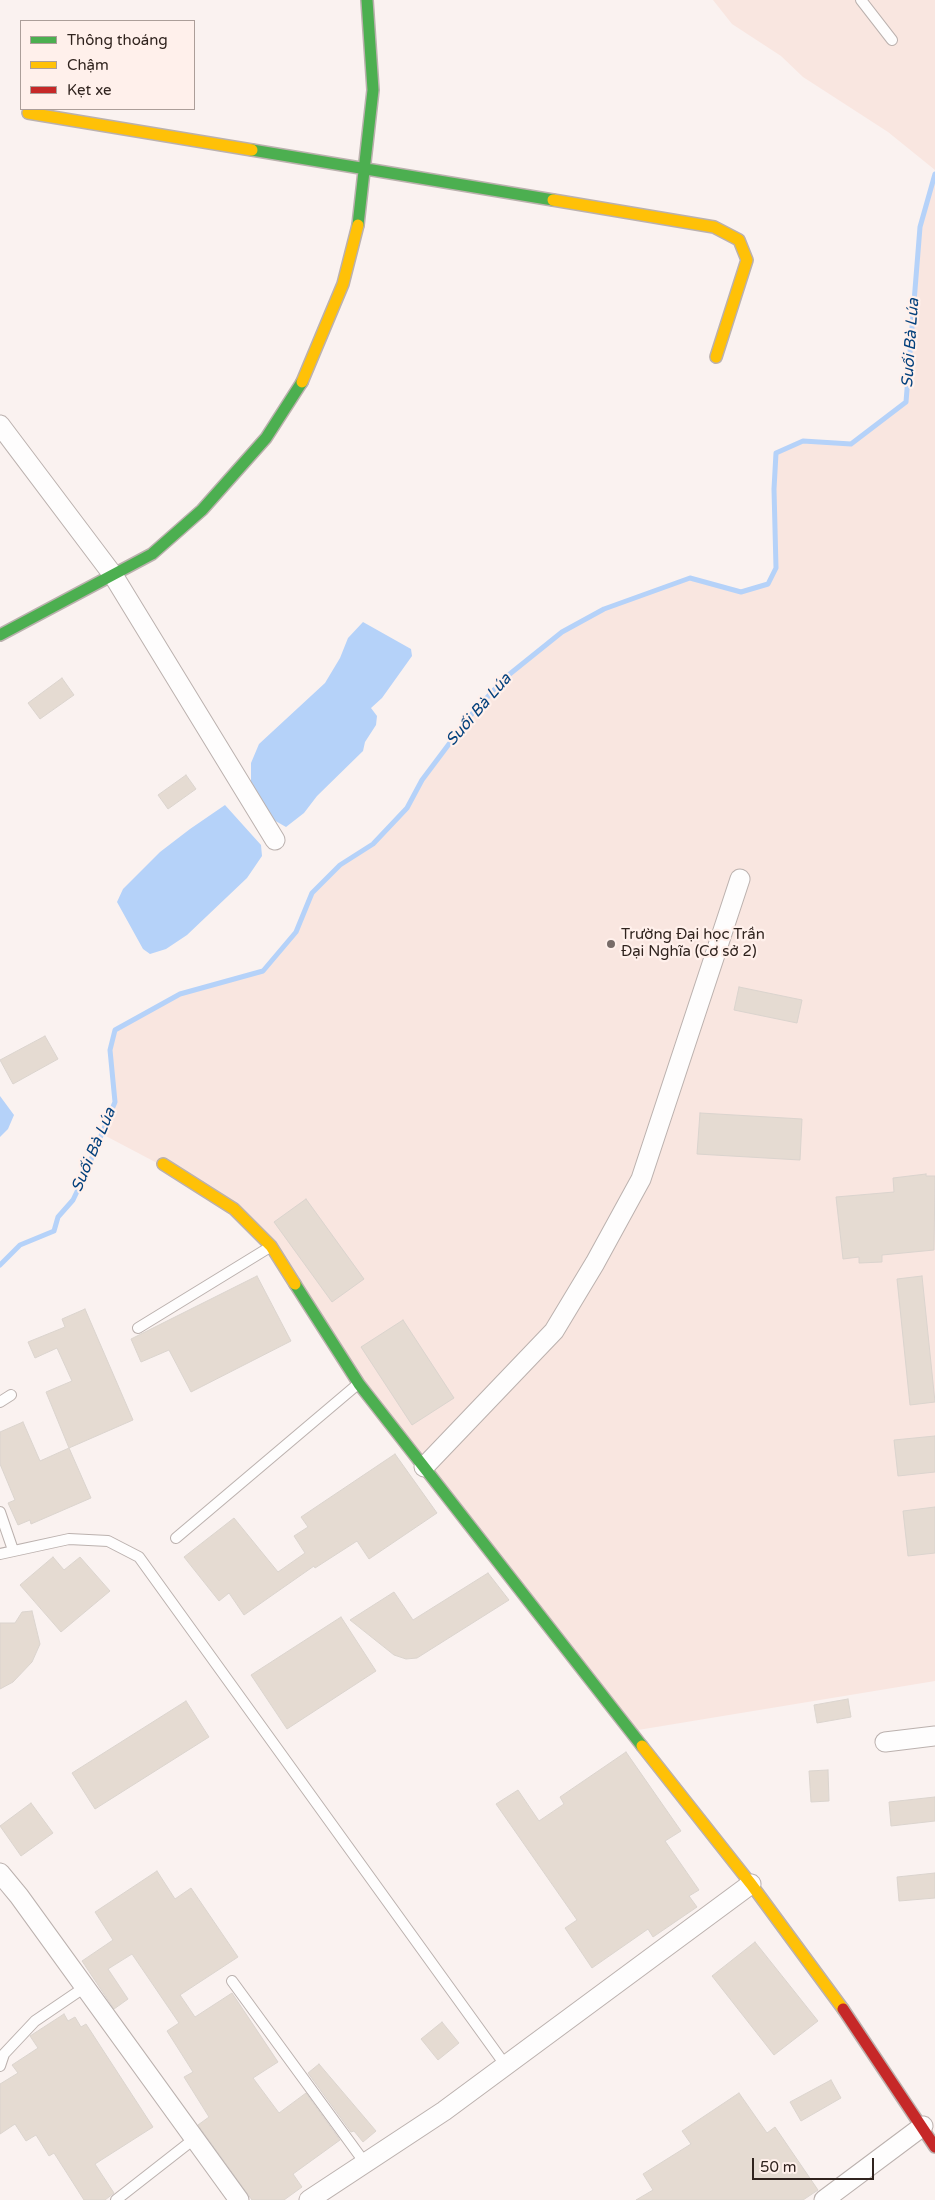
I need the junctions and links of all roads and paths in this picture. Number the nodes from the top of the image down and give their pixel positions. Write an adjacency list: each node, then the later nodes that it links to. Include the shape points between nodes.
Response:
1 (367, 0): 5 (street, via 373,90)
2 (861, 0): 3 (lane)
3 (892, 40)
4 (28, 113): 5 (street)
5 (366, 169): 6 (street, via 714,228 738,240 747,260); 8 (street, via 358,224 343,284 324,336 298,391 266,438 202,510 152,554)
6 (716, 357)
7 (0, 425): 8 (street)
8 (113, 575): 9 (street); 10 (street)
9 (2, 632)
10 (275, 840)
11 (740, 879): 18 (street, via 641,1179 554,1331)
12 (163, 1164): 13 (street, via 234,1209)
13 (271, 1246): 14 (lane); 15 (street)
14 (138, 1328)
15 (359, 1384): 18 (street); 20 (lane)
16 (12, 1395): 17 (lane)
17 (0, 1402)
18 (424, 1467): 26 (street)
19 (0, 1512): 21 (lane)
20 (176, 1538)
21 (14, 1550): 22 (lane); 30 (lane, via 70,1538 108,1541 139,1557)
22 (0, 1554)
23 (935, 1736): 24 (street)
24 (885, 1742)
25 (0, 1873): 28 (street)
26 (751, 1884): 30 (street); 31 (street, via 837,2000)
27 (232, 1981): 34 (lane)
28 (85, 1987): 29 (lane, via 35,2021 4,2054); 32 (street)
29 (0, 2066)
30 (506, 2066): 34 (street)
31 (923, 2126): 33 (street); 38 (street)
32 (194, 2139): 35 (lane); 36 (street)
33 (935, 2147)
34 (365, 2164): 37 (street)
35 (116, 2200)
36 (239, 2200)
37 (309, 2200)
38 (824, 2200)

